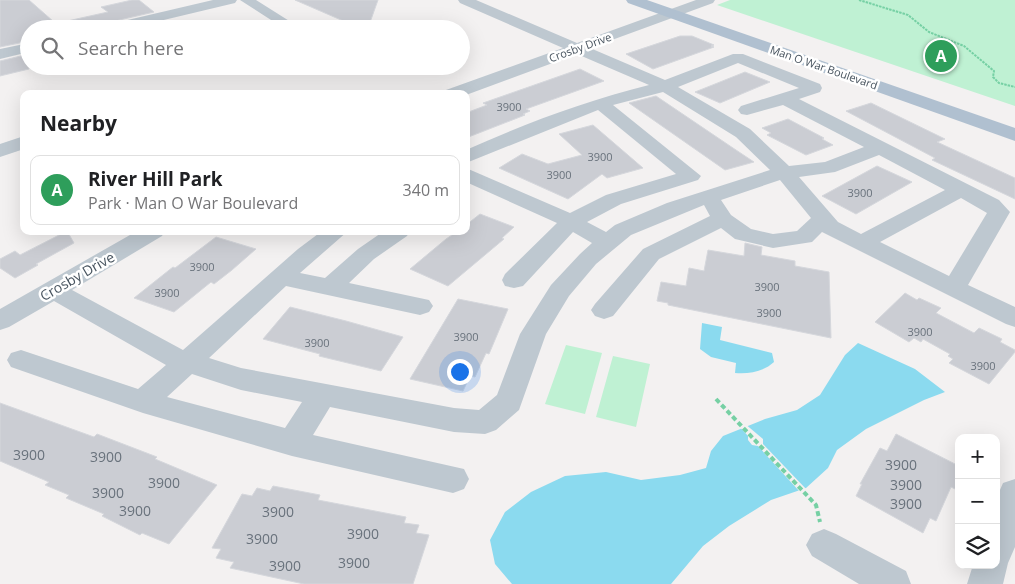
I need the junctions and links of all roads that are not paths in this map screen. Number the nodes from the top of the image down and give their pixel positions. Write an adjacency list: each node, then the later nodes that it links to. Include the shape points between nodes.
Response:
1 (230, 0): 7 (street)
2 (248, 0): 8 (street)
3 (465, 0): 9 (street)
4 (633, 0): 6 (main road, Man O War Boulevard)
5 (708, 0): 6 (street, Crosby Drive)
6 (673, 7): 9 (street, Crosby Drive); 17 (main road, Man O War Boulevard); 18 (main road, Man O War Boulevard)
7 (145, 20)
8 (280, 20)
9 (576, 48): 12 (street); 13 (street, Crosby Drive)
10 (20, 49): 11 (street)
11 (0, 54)
12 (665, 86): 14 (street, via 738,57 814,88); 15 (street); 23 (street, via 743,133)
13 (463, 90)
14 (785, 100): 16 (street); 20 (street)
15 (600, 103): 22 (street, via 515,135); 30 (street, via 691,176 618,199)
16 (747, 110)
17 (1015, 122)
18 (1015, 135)
19 (20, 144): 21 (street)
20 (880, 148): 23 (street, via 828,168); 27 (street)
21 (0, 152)
22 (470, 156)
23 (784, 172): 28 (street); 29 (street)
24 (470, 176): 25 (street)
25 (486, 182): 26 (street); 30 (street)
26 (470, 190)
27 (960, 190): 35 (street); 39 (street, via 999,212)
28 (717, 208): 29 (street, via 743,234 773,241 804,237); 34 (street, via 675,208 623,230); 42 (street, via 651,254)
29 (823, 219): 35 (street, via 830,227)
30 (572, 222): 34 (street); 37 (street)
31 (147, 235): 40 (street, Crosby Drive)
32 (331, 235): 36 (street)
33 (393, 235): 38 (street, via 366,254)
34 (608, 243): 47 (street, via 588,259 560,291 533,334 508,402 485,422 454,420)
35 (862, 243): 39 (street)
36 (280, 277): 38 (street); 46 (street)
37 (514, 280)
38 (330, 287): 41 (street)
39 (954, 288): 43 (street)
40 (52, 289): 44 (street, Crosby Drive); 46 (street, via 125,331)
41 (420, 306)
42 (604, 310)
43 (1015, 318)
44 (0, 321)
45 (21, 360): 48 (street)
46 (187, 361): 47 (street, via 241,379); 48 (street)
47 (322, 396): 49 (street)
48 (143, 402): 49 (street)
49 (292, 443): 50 (street)
50 (453, 478)
51 (1015, 493): 52 (street)
52 (1000, 539)
53 (824, 545): 55 (street)
54 (991, 569): 56 (street)
55 (893, 584)
56 (985, 584)

